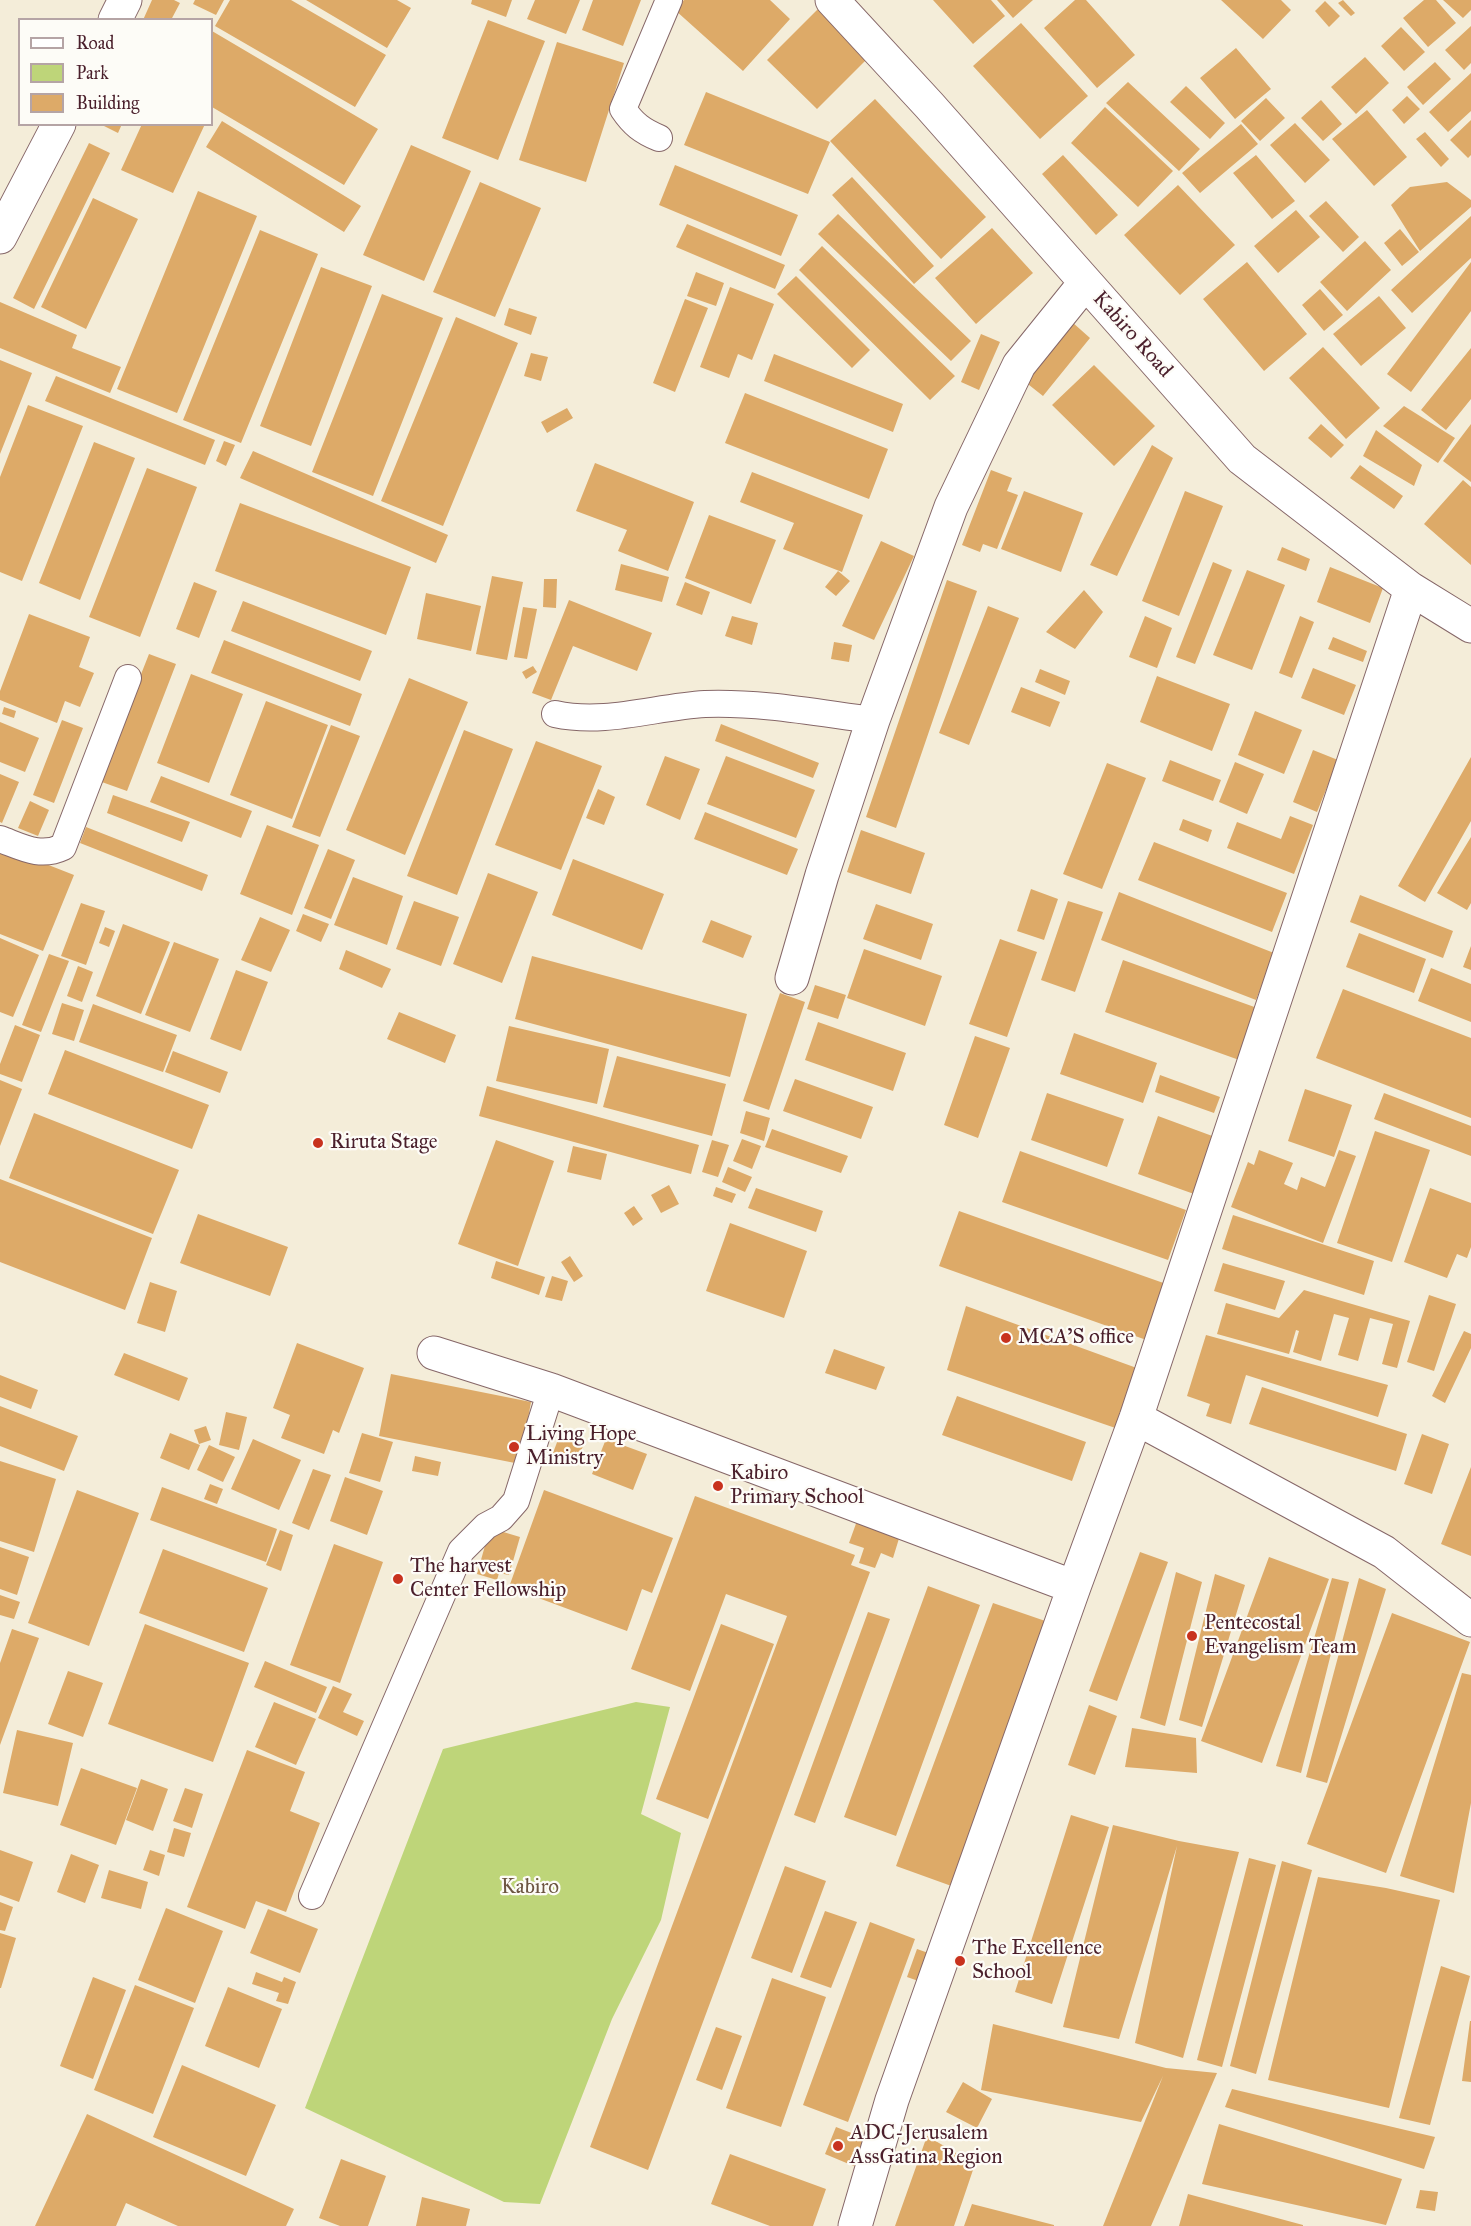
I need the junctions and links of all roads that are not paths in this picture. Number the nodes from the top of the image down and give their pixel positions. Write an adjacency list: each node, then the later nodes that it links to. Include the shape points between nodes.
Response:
1 (125, 0): 4 (street)
2 (669, 0): 6 (lane, via 623,109 641,130)
3 (832, 0): 8 (street, Kabiro Road)
4 (116, 18)
5 (58, 126): 7 (street)
6 (659, 138)
7 (0, 237)
8 (1085, 283): 9 (street, Kabiro Road, via 1242,459); 13 (street, via 1019,365 951,507)
9 (1411, 589): 10 (street, Kabiro Road); 18 (street)
10 (1471, 626)
11 (128, 678): 14 (lane, via 63,847 38,853)
12 (555, 714): 13 (lane, via 603,718 705,704)
13 (873, 720): 15 (street)
14 (0, 839)
15 (792, 978)
16 (434, 1353): 17 (street)
17 (552, 1390): 19 (street); 21 (lane, via 516,1501 461,1551)
18 (1136, 1419): 19 (street); 20 (street, via 1384,1552)
19 (1074, 1587): 22 (street, via 892,2100)
20 (1471, 1620)
21 (312, 1896)
22 (855, 2226)

